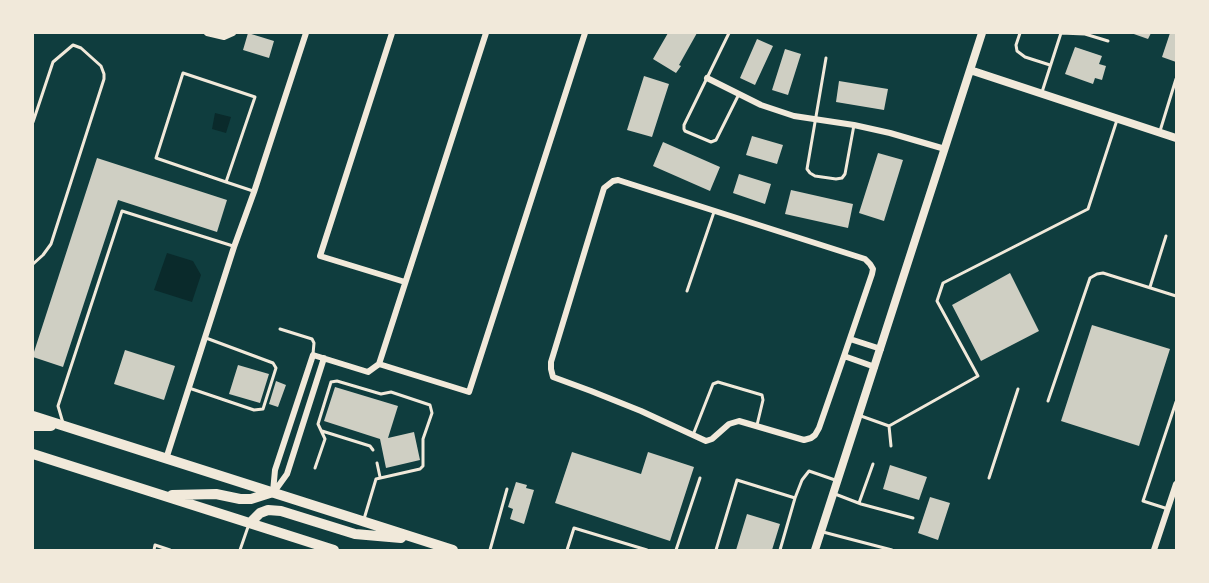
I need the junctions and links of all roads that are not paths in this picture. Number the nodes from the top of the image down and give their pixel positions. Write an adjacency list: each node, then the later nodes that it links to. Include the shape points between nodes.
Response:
1 (207, 33): 2 (street, via 224,37)
2 (233, 33)
3 (306, 33): 27 (street)
4 (392, 33): 32 (street, via 320,256)
5 (486, 33): 32 (street)
6 (585, 33): 43 (street, via 469,392)
7 (729, 33): 15 (lane)
8 (982, 33): 14 (street)
9 (1020, 33): 13 (lane, via 1017,51)
10 (1061, 33): 11 (lane, via 1085,34); 13 (lane)
11 (1108, 41)
12 (826, 58): 20 (lane)
13 (1050, 65): 17 (lane)
14 (970, 70): 17 (street); 25 (street)
15 (707, 78): 18 (street); 18 (lane, via 684,125 685,131 711,142 716,140)
16 (1176, 79): 23 (lane)
17 (1041, 93): 19 (street)
18 (739, 94): 20 (street, via 769,108)
19 (1117, 119): 23 (street); 53 (lane, via 1088,209 943,283 937,301 978,376)
20 (816, 120): 22 (street); 22 (lane, via 807,169 815,176 842,178)
21 (33, 122): 31 (lane, via 53,62 73,45 81,48 101,66 103,85 51,244)
22 (854, 126): 25 (street)
23 (1160, 132): 24 (street)
24 (1176, 138)
25 (945, 148): 39 (street)
26 (226, 182): 26 (lane, via 156,158 183,74 255,97); 27 (lane)
27 (254, 192): 30 (street)
28 (714, 210): 34 (lane); 38 (street, via 865,259 873,269); 56 (street, via 618,180 604,189 551,362 557,380)
29 (1166, 236): 33 (lane)
30 (234, 247): 37 (street); 54 (lane, via 122,211 58,406)
31 (33, 264)
32 (405, 282): 43 (street)
33 (1150, 287): 35 (lane); 47 (lane, via 1103,273 1090,278)
34 (687, 291)
35 (1176, 296)
36 (280, 329): 40 (lane, via 312,339)
37 (205, 338): 45 (street); 45 (lane, via 273,363 276,368 263,409 254,410)
38 (850, 339): 39 (street); 41 (street)
39 (880, 349): 44 (street)
40 (313, 355): 42 (street); 70 (street, via 275,470)
41 (844, 356): 44 (street); 52 (street, via 819,428 811,438 804,440)
42 (324, 358): 43 (street, via 368,372); 70 (street, via 287,474)
43 (379, 364)
44 (875, 367): 49 (street)
45 (188, 388): 60 (street)
46 (1018, 389): 66 (lane)
47 (1048, 401)
48 (1176, 402): 75 (lane, via 1143,501)
49 (859, 416): 53 (lane); 67 (street)
50 (33, 417): 54 (highway)
51 (33, 426): 54 (highway)
52 (756, 426): 56 (street, via 733,422 706,441); 56 (lane, via 762,395 718,382 713,384)
53 (889, 426): 57 (lane)
54 (64, 427): 60 (highway)
55 (321, 430): 58 (lane); 63 (lane, via 325,439); 64 (lane, via 318,424 331,382 381,394 391,392 430,405 432,412 423,439 423,466)
56 (693, 435)
57 (891, 446)
58 (373, 450)
59 (33, 454): 72 (highway)
60 (166, 459): 70 (highway)
61 (377, 463): 64 (lane)
62 (873, 464): 74 (lane)
63 (315, 468)
64 (380, 477): 77 (lane, via 376,478)
65 (700, 478): 89 (lane)
66 (988, 478)
67 (838, 481): 71 (street); 73 (lane, via 809,471)
68 (1176, 484): 75 (street)
69 (507, 489): 86 (lane)
70 (273, 492): 72 (highway, via 250,499 216,494); 77 (highway)
71 (834, 493): 74 (lane); 79 (street)
72 (163, 496): 78 (highway)
73 (795, 498): 90 (lane, via 737,480); 91 (lane)
74 (859, 503): 76 (lane)
75 (1168, 509): 94 (street)
76 (913, 518)
77 (363, 521): 80 (highway)
78 (250, 523): 80 (highway, via 260,513 281,511 355,534); 83 (lane); 84 (highway)
79 (821, 531): 92 (street); 93 (lane)
80 (420, 539): 85 (highway)
81 (154, 550): 82 (lane, via 156,545)
82 (170, 550)
83 (240, 550)
84 (334, 550)
85 (453, 550)
86 (490, 550)
87 (567, 550): 88 (lane, via 574,528)
88 (647, 550)
89 (676, 550)
90 (716, 550)
91 (780, 550)
92 (815, 550)
93 (892, 550)
94 (1154, 550)

